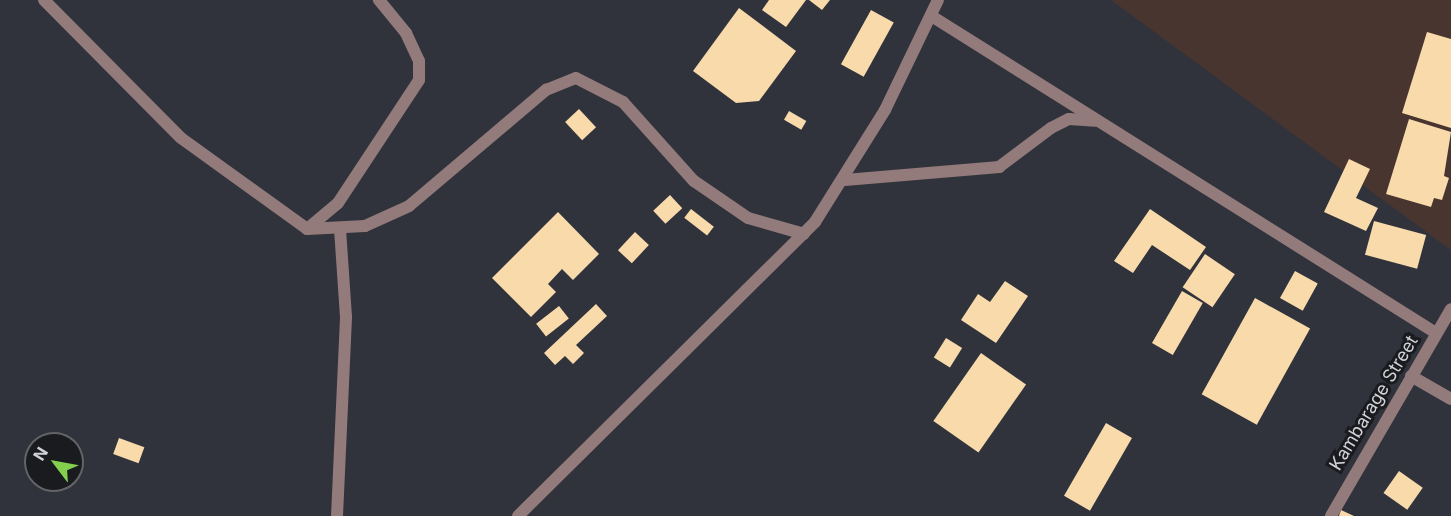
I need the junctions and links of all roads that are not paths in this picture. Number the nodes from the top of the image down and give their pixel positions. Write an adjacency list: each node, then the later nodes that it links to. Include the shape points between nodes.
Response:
1 (44, 0): 7 (street, via 180,138)
2 (379, 0): 7 (street, via 406,33 419,61 419,80 339,203)
3 (938, 0): 4 (street)
4 (933, 17): 5 (street); 6 (street)
5 (1096, 121): 6 (street, via 1069,119 999,167); 11 (street)
6 (845, 180): 9 (street)
7 (307, 229): 8 (street)
8 (340, 230): 9 (street, via 365,226 410,206 546,90 576,78 623,102 694,181 748,218); 14 (street, via 346,317)
9 (804, 234): 15 (street)
10 (1451, 309): 11 (street, Kambarage Street)
11 (1436, 333): 12 (street, Kambarage Street)
12 (1411, 376): 13 (street); 16 (street, Kambarage Street)
13 (1451, 399)
14 (337, 516)
15 (518, 516)
16 (1331, 516)

